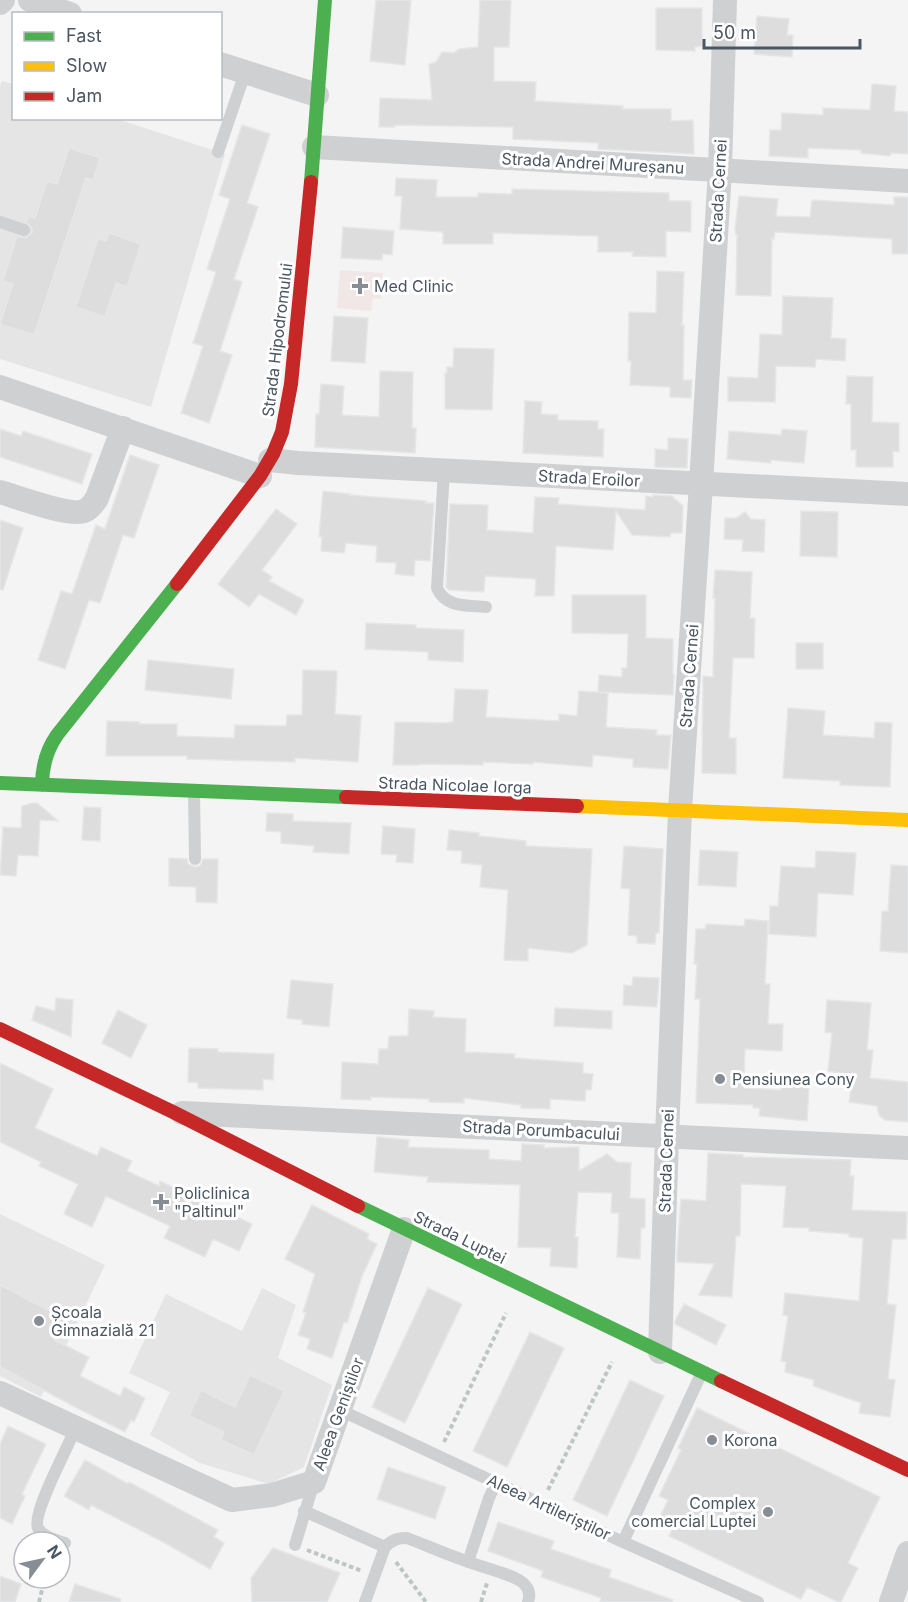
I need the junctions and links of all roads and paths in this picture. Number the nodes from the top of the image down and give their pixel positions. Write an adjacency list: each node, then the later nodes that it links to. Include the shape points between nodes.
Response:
1 (30, 0): 4 (street)
2 (325, 0): 7 (street, Strada Hipodromului)
3 (725, 0): 10 (street, Strada Cernei)
4 (64, 12)
5 (222, 65): 6 (street)
6 (245, 73): 7 (street); 9 (lane)
7 (317, 95): 8 (street, Strada Hipodromului)
8 (314, 147): 10 (street, Strada Andrei Mureșanu); 16 (street, Strada Hipodromului, via 291,384 280,438)
9 (218, 152)
10 (720, 170): 11 (street, Strada Andrei Mureșanu); 18 (street, Strada Cernei)
11 (908, 181)
12 (0, 222): 13 (lane)
13 (24, 230)
14 (0, 387): 15 (street, Strada Eroilor)
15 (123, 428): 16 (street, Strada Eroilor); 19 (street, via 97,498 85,511 65,511)
16 (265, 468): 17 (street, Strada Eroilor, via 298,463); 23 (street, Strada Hipodromului, via 57,735 45,755)
17 (444, 471): 18 (street, Strada Eroilor); 21 (lane, via 437,588 448,602)
18 (702, 484): 20 (street, Strada Eroilor); 25 (street, Strada Cernei)
19 (0, 492)
20 (908, 494)
21 (486, 607)
22 (0, 783): 23 (street, Strada Nicolae Iorga)
23 (42, 785): 24 (street, Strada Nicolae Iorga)
24 (194, 791): 25 (street, Strada Nicolae Iorga); 27 (lane)
25 (680, 810): 26 (street, Strada Nicolae Iorga); 30 (street, Strada Cernei)
26 (908, 820)
27 (195, 859)
28 (0, 1029): 29 (street, Strada Luptei)
29 (174, 1112): 30 (street, Strada Porumbacului); 32 (street, Strada Luptei)
30 (666, 1136): 31 (street, Strada Porumbacului); 34 (street, Strada Cernei)
31 (908, 1148)
32 (404, 1228): 34 (street, Strada Luptei); 38 (street, Aleea Geniștilor)
33 (506, 1313): 40 (path)
34 (660, 1352): 36 (street, Strada Luptei)
35 (612, 1362): 44 (path)
36 (702, 1372): 41 (street, Strada Luptei); 47 (lane)
37 (0, 1394): 39 (street, Aleea Geniștilor)
38 (340, 1410): 40 (lane, Aleea Artileriștilor); 42 (street, Aleea Geniștilor)
39 (75, 1429): 42 (street, Aleea Geniștilor, via 232,1500 273,1495); 46 (lane, via 43,1498 36,1522)
40 (437, 1455): 43 (lane, Aleea Artileriștilor)
41 (908, 1470)
42 (314, 1482): 45 (lane)
43 (496, 1483): 44 (lane, Aleea Artileriștilor); 51 (lane)
44 (541, 1503): 47 (lane, Aleea Artileriștilor)
45 (304, 1511): 48 (lane); 49 (lane)
46 (39, 1530)
47 (624, 1542): 53 (lane, Aleea Artileriștilor)
48 (295, 1545): 52 (path)
49 (385, 1547): 51 (lane, via 390,1541 407,1538); 52 (lane); 55 (path)
50 (908, 1553): 59 (street)
51 (468, 1562): 56 (lane, via 524,1583 529,1590)
52 (374, 1576): 54 (lane)
53 (727, 1588): 57 (lane); 58 (lane, Aleea Artileriștilor)
54 (365, 1602)
55 (426, 1602)
56 (528, 1602)
57 (722, 1602)
58 (758, 1602)
59 (891, 1602)

